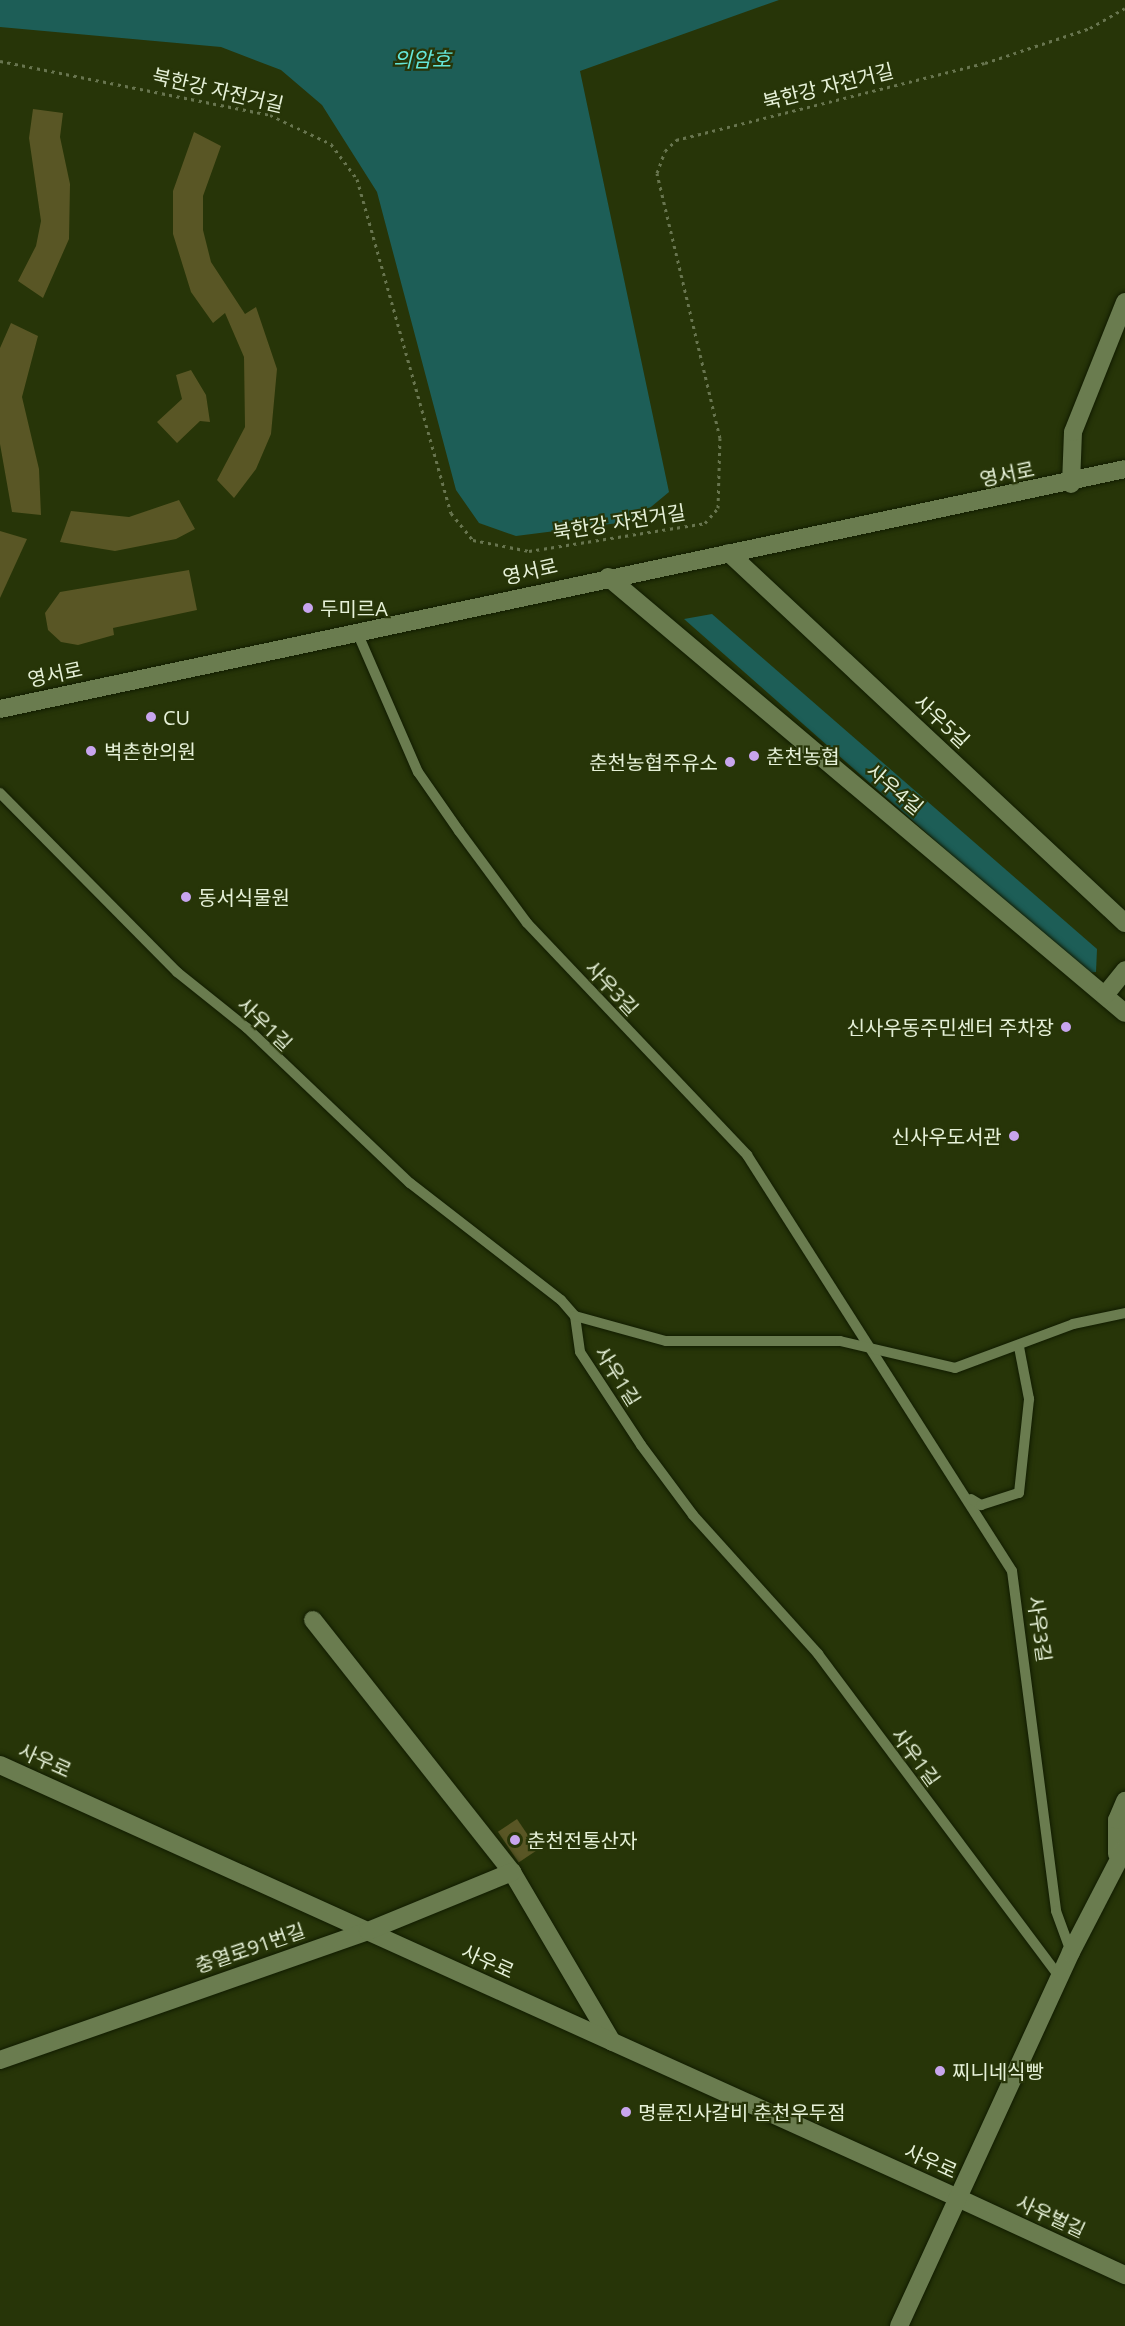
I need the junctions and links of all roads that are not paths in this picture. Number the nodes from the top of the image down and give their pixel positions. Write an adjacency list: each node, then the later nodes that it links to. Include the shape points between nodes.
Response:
1 (1125, 302): 3 (street, via 1073,432)
2 (1125, 470): 3 (street, 영서로)
3 (1071, 483): 4 (street, 영서로)
4 (729, 553): 5 (street, 영서로); 9 (street, 사우5길)
5 (608, 577): 6 (street, 영서로); 11 (street, 사우4길)
6 (357, 632): 7 (street, 영서로); 16 (lane, 사우3길, via 418,772 459,831 527,923 747,1155)
7 (0, 709)
8 (0, 793): 14 (lane, 사우1길, via 177,972 247,1028 410,1183)
9 (1125, 922)
10 (1125, 970): 11 (street)
11 (1106, 995): 12 (street, 사우4길)
12 (1125, 1013)
13 (1125, 1312): 15 (lane, via 1073,1324)
14 (575, 1316): 16 (lane, via 666,1341 783,1337); 25 (lane, 사우1길, via 580,1352 641,1445 693,1515 818,1654)
15 (1019, 1347): 16 (lane, via 955,1368); 17 (lane, via 1029,1399 1019,1493 981,1505)
16 (869, 1349): 17 (lane, 사우3길)
17 (969, 1497): 24 (lane, 사우3길, via 1012,1571 1056,1911)
18 (313, 1620): 22 (street)
19 (0, 1765): 23 (street, 사우로)
20 (1125, 1801): 21 (street, 사우로, via 1117,1820)
21 (1121, 1851): 24 (street, 사우로)
22 (512, 1872): 23 (street, 충열로91번길); 26 (street)
23 (368, 1931): 26 (street, 사우로); 27 (street, 충열로91번길)
24 (1071, 1952): 25 (street, 사우로)
25 (1059, 1976): 28 (street, 사우로)
26 (612, 2042): 28 (street, 사우로)
27 (0, 2060)
28 (958, 2198): 29 (street, 사우벌길); 30 (street, 사우로)
29 (1125, 2275)
30 (899, 2326)

